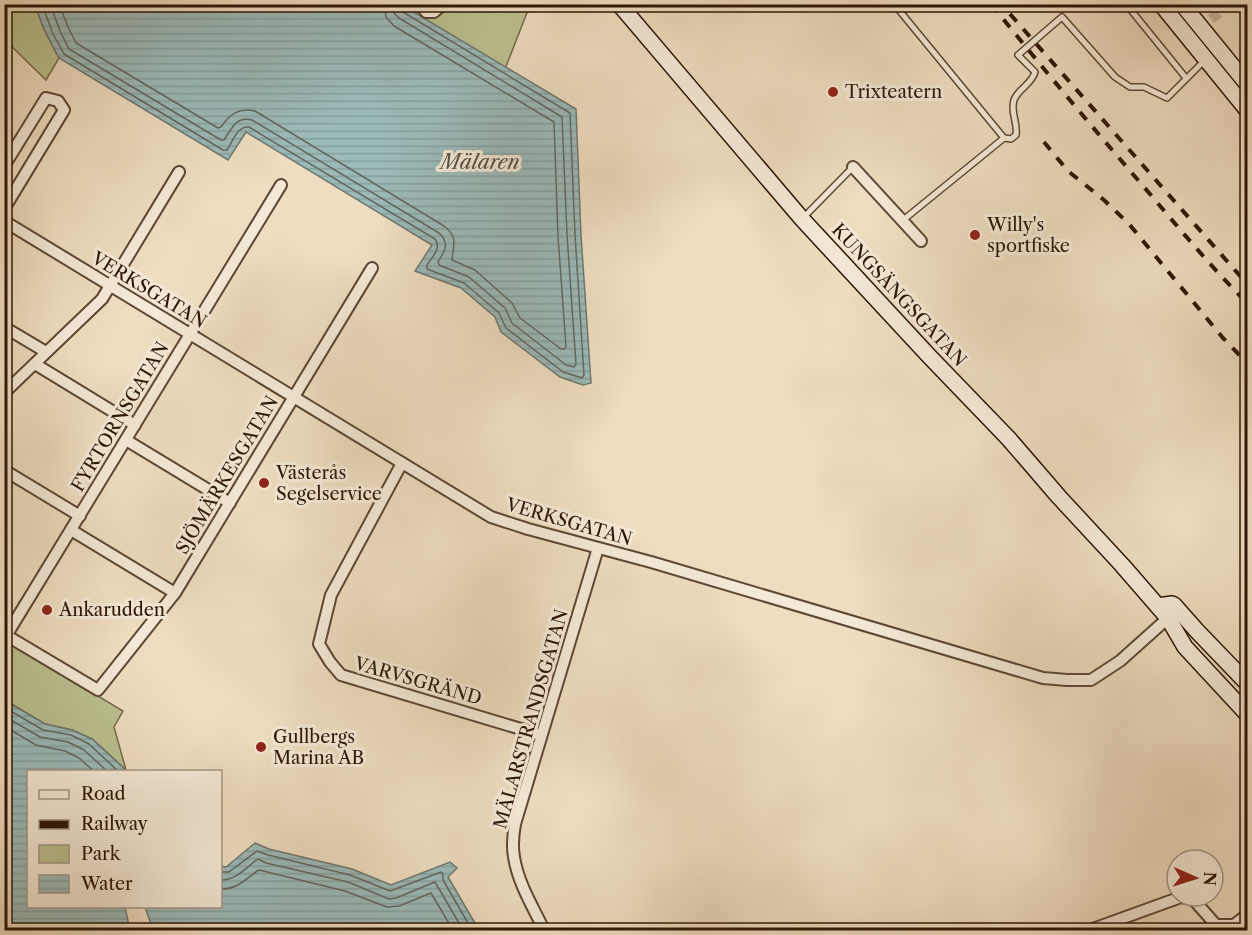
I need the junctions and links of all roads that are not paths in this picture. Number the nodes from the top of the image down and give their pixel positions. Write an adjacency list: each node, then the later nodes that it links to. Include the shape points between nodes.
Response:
1 (420, 4): 2 (street, via 426,12 434,12)
2 (443, 4)
3 (619, 4): 20 (main road, KUNGSÄNGSGATAN)
4 (894, 4): 14 (lane)
5 (1126, 4): 11 (lane)
6 (1161, 4): 9 (main road)
7 (1182, 4): 8 (main road)
8 (1205, 23): 9 (main road); 12 (main road)
9 (1189, 39): 10 (main road)
10 (1206, 59): 11 (lane); 13 (main road)
11 (1186, 78): 14 (lane, via 1167,98 1144,87 1130,87 1115,77 1062,17 1018,55 1035,72 1034,78 1014,99 1016,135)
12 (1248, 85)
13 (1248, 111)
14 (1004, 138): 22 (lane)
15 (4, 165): 19 (street, via 46,98 58,101 64,110)
16 (853, 167): 20 (lane); 22 (street)
17 (179, 172): 25 (street)
18 (281, 185): 27 (street, FYRTORNSGATAN)
19 (4, 209)
20 (801, 219): 41 (main road, KUNGSÄNGSGATAN, via 1009,440)
21 (4, 221): 25 (street, VERKSGATAN)
22 (902, 221): 23 (street)
23 (921, 241)
24 (372, 268): 31 (street, SJÖMÄRKESGATAN)
25 (111, 286): 27 (street, VERKSGATAN); 28 (street)
26 (4, 327): 28 (street)
27 (190, 334): 31 (street, VERKSGATAN); 32 (street, FYRTORNSGATAN)
28 (46, 352): 29 (street)
29 (34, 364): 30 (street); 32 (street)
30 (4, 393)
31 (294, 397): 34 (street, VERKSGATAN); 36 (street, SJÖMÄRKESGATAN)
32 (135, 424): 33 (street, FYRTORNSGATAN)
33 (126, 440): 36 (street); 37 (street, FYRTORNSGATAN)
34 (402, 463): 39 (street, VERKSGATAN, via 491,517); 47 (street, VARVSGRÄND, via 331,595 320,645 340,675)
35 (4, 470): 37 (street)
36 (230, 503): 40 (street, SJÖMÄRKESGATAN)
37 (80, 516): 38 (street, FYRTORNSGATAN)
38 (71, 530): 40 (street); 43 (street, FYRTORNSGATAN)
39 (598, 548): 42 (street, VERKSGATAN, via 1043,678 1091,680 1120,661); 47 (street, MÄLARSTRANDSGATAN)
40 (175, 593): 43 (street, SJÖMÄRKESGATAN, via 98,690)
41 (1158, 606): 42 (main road, KUNGSÄNGSGATAN); 44 (main road, KUNGSÄNGSGATAN, via 1174,605)
42 (1168, 618): 45 (main road, KUNGSÄNGSGATAN); 46 (main road, KUNGSÄNGSGATAN, via 1185,647)
43 (5, 635)
44 (1248, 684)
45 (1248, 691)
46 (1248, 715)
47 (542, 735): 49 (street, MÄLARSTRANDSGATAN, via 515,824 513,850 519,876)
48 (1248, 914): 50 (street, via 1234,925 1216,925 1193,899 1181,897)
49 (544, 930)
50 (1090, 930)

